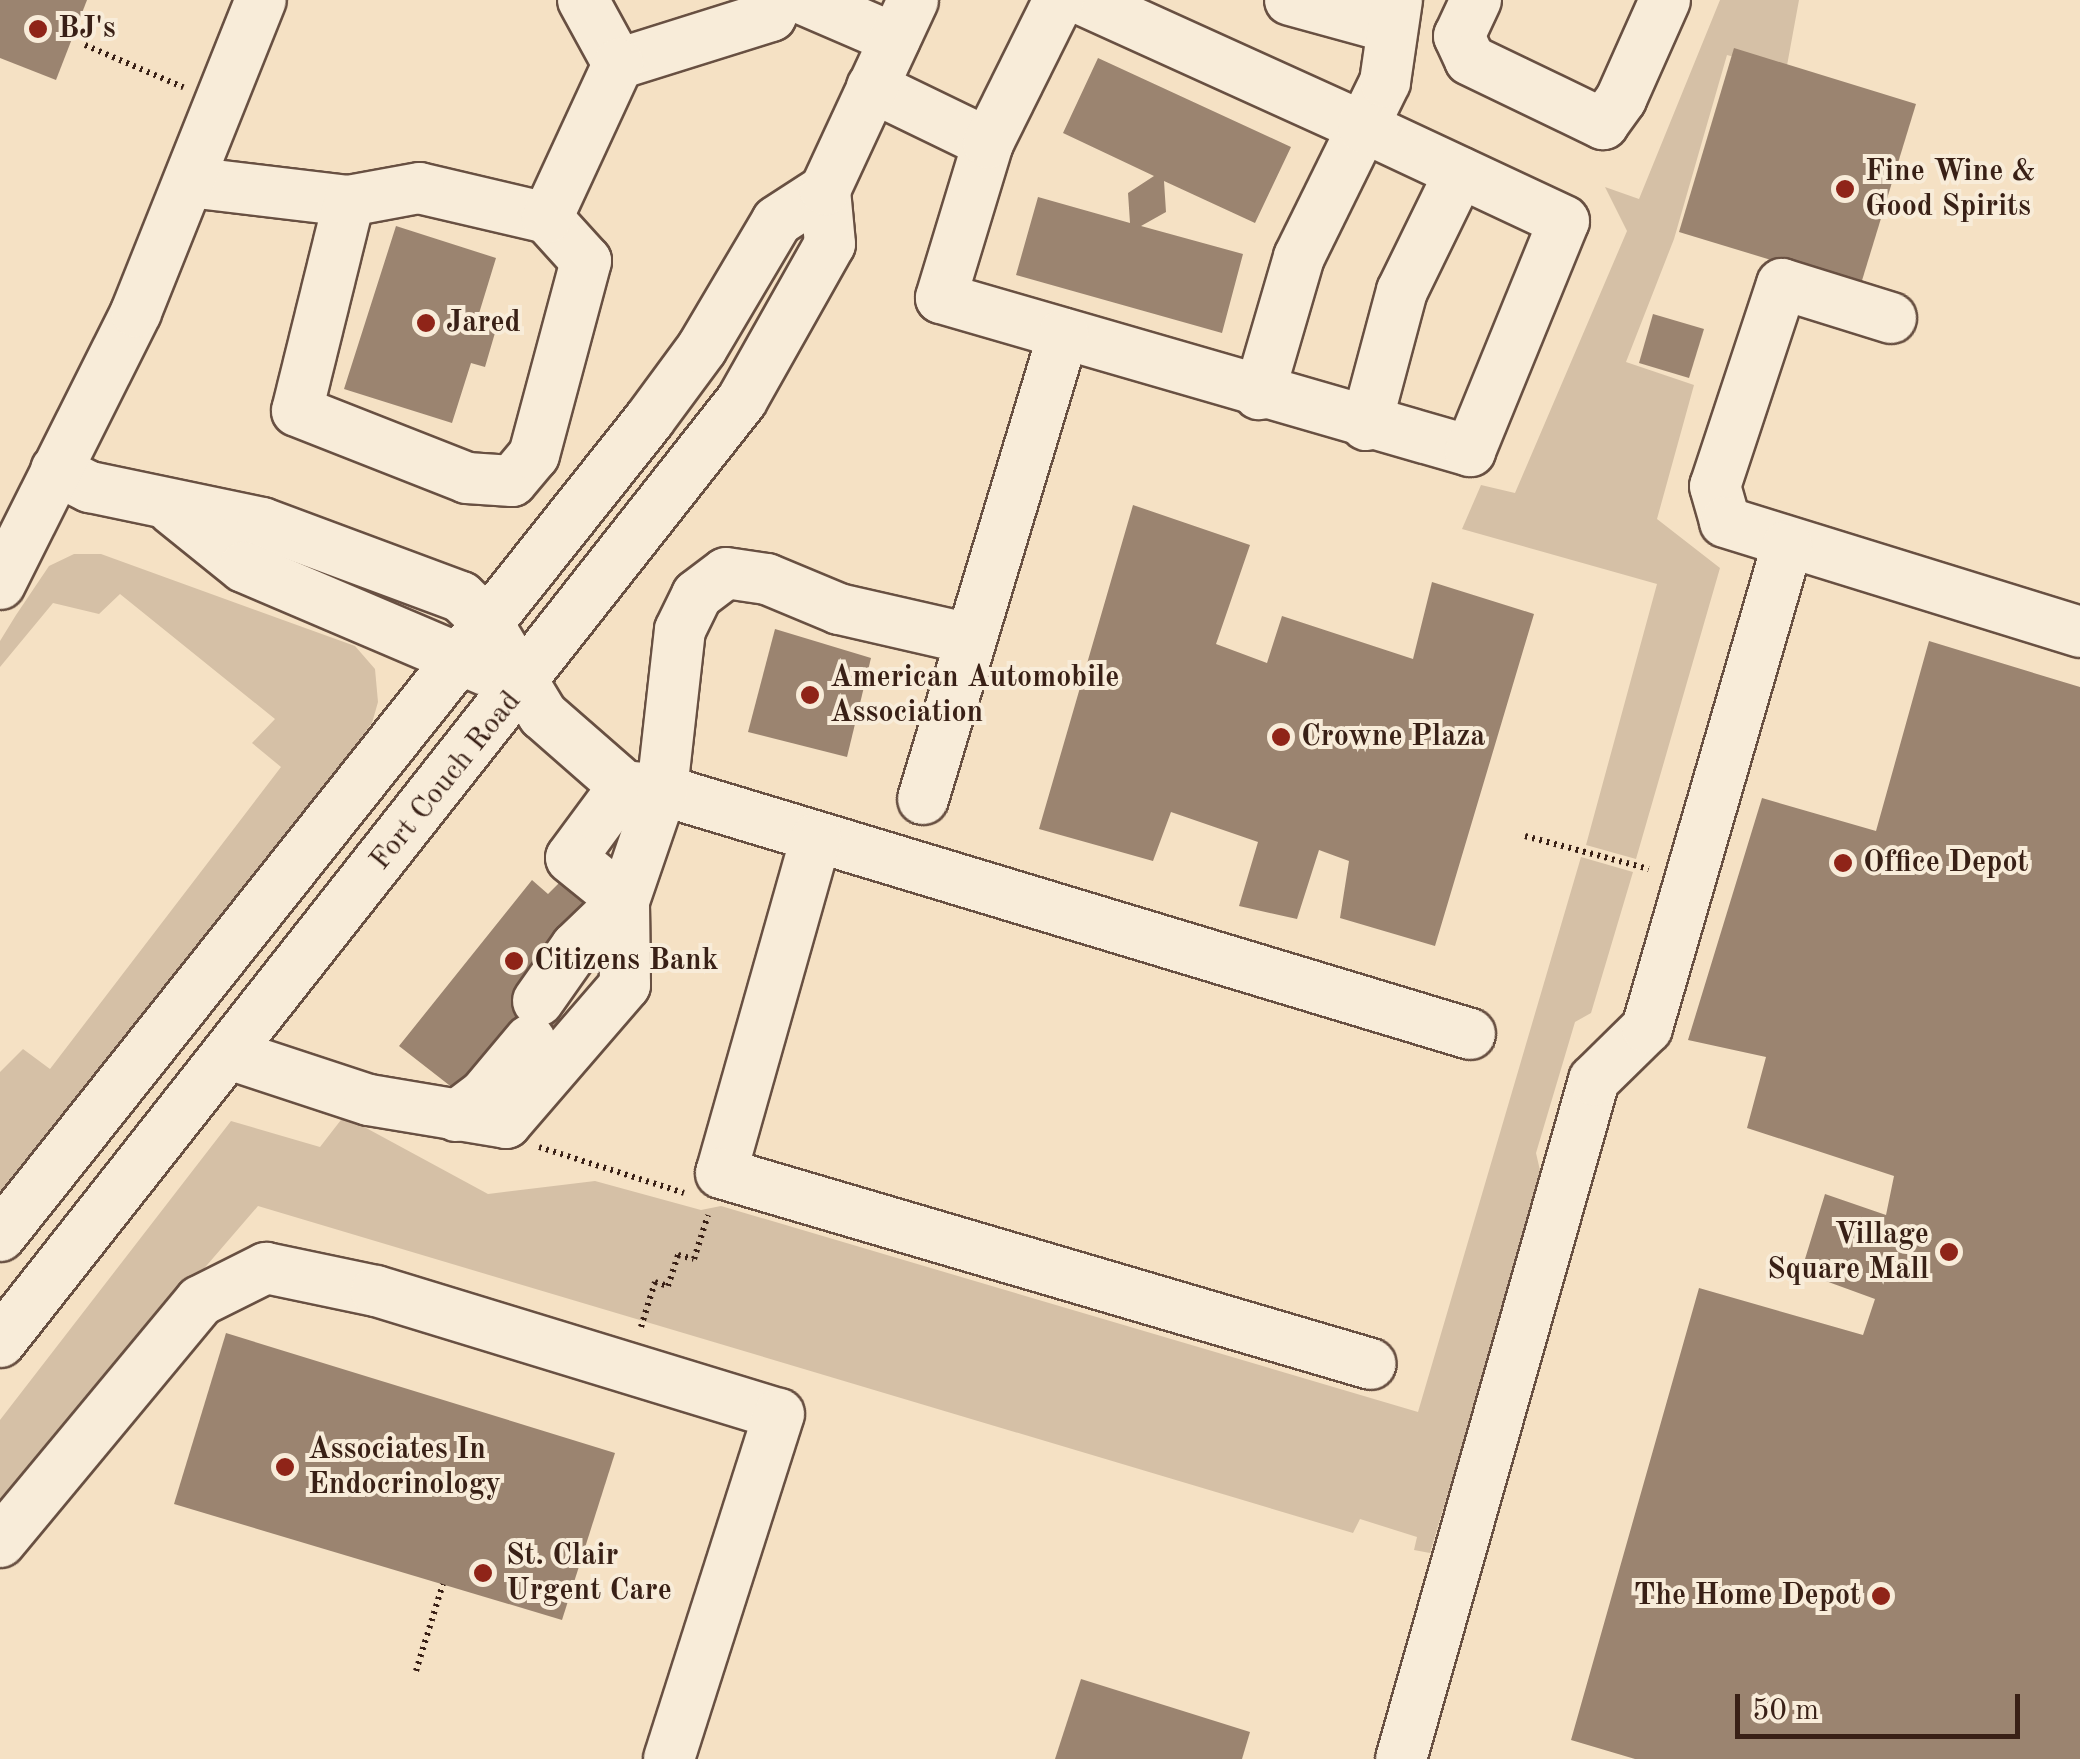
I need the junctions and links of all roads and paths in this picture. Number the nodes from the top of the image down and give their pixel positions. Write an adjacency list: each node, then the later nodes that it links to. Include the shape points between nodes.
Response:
1 (261, 0): 16 (street)
2 (584, 0): 14 (street)
3 (778, 0): 14 (street, via 770,16)
4 (805, 0): 12 (street)
5 (1059, 0): 18 (street)
6 (1083, 0): 17 (street)
7 (1290, 0): 9 (street)
8 (1665, 0): 11 (street, via 1622,98 1602,124 1470,60)
9 (1334, 5): 10 (street)
10 (1394, 10): 11 (street); 17 (street, via 1385,82)
11 (1467, 18)
12 (904, 19): 15 (street, Fort Couch Road)
13 (86, 45): 16 (path)
14 (618, 64): 23 (street)
15 (872, 87): 18 (street); 21 (street, Fort Couch Road)
16 (220, 103): 20 (street)
17 (1363, 126): 19 (street); 26 (street, via 1298,257)
18 (988, 143): 25 (street, via 940,298)
19 (1460, 172): 27 (street, via 1402,291); 27 (street, via 1564,222 1470,451)
20 (189, 182): 22 (street); 28 (street, via 136,312)
21 (825, 190): 33 (street, via 777,220 702,348); 34 (street, Fort Couch Road, via 830,244 779,342 694,468)
22 (349, 202): 23 (street, via 419,188); 23 (street, via 297,411 466,478 512,481 534,455 586,261)
23 (547, 218)
24 (1891, 318): 29 (street, via 1782,284 1715,486 1724,522)
25 (1063, 334): 26 (street); 32 (street)
26 (1258, 394): 27 (street)
27 (1366, 425)
28 (56, 470): 30 (street); 33 (street, via 167,506 262,523 424,582 461,598)
29 (1787, 546): 31 (street); 54 (street, via 1647,1028 1594,1080)
30 (0, 584)
31 (2080, 632)
32 (970, 638): 35 (street, via 839,610 768,579 726,573 697,596 680,630); 36 (street)
33 (472, 639): 34 (street); 46 (street)
34 (522, 687): 35 (street, via 543,715); 42 (street, Fort Couch Road)
35 (643, 788): 38 (street); 40 (street); 40 (street, via 571,858)
36 (922, 800)
37 (1525, 836): 39 (path)
38 (816, 838): 41 (street); 45 (street)
39 (1635, 866)
40 (623, 916): 43 (street, via 576,947 535,1021); 43 (street, via 626,985 506,1123)
41 (1470, 1034)
42 (229, 1054): 43 (street, via 369,1100); 47 (street, Fort Couch Road)
43 (456, 1116)
44 (576, 1162): 45 (path)
45 (716, 1187): 48 (street); 49 (path, via 694,1260 678,1255 668,1286 655,1282)
46 (0, 1236)
47 (0, 1342)
48 (1372, 1364)
49 (629, 1367): 50 (street, via 376,1291 266,1268 200,1301); 53 (street, via 779,1414)
50 (0, 1542)
51 (442, 1584): 52 (path)
52 (416, 1671)
53 (683, 1755)
54 (1401, 1759)

